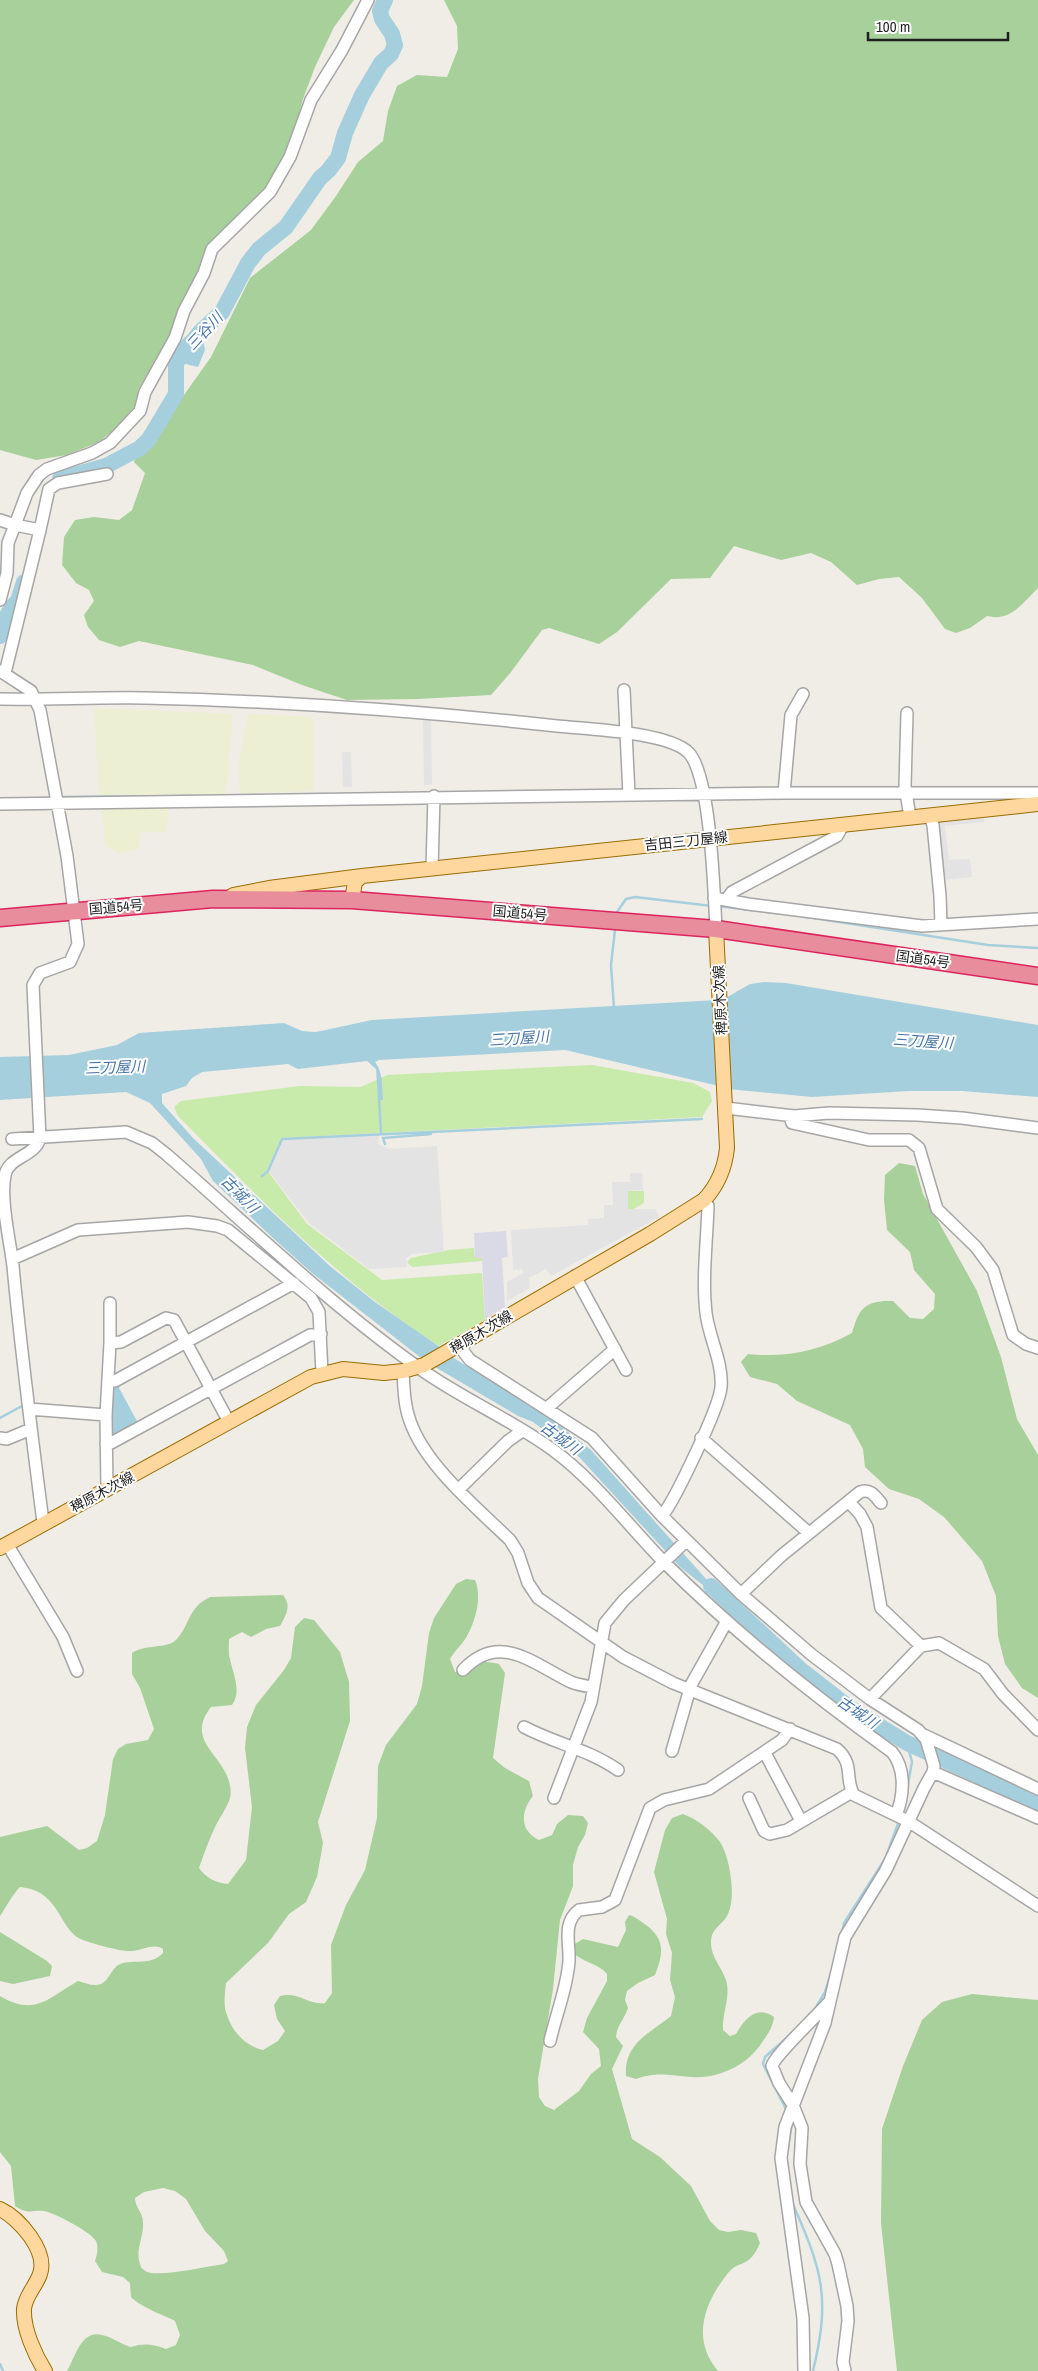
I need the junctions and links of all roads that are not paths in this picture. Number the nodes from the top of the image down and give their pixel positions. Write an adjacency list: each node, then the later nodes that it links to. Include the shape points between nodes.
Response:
1 (368, 0): 4 (street, via 311,100 290,157 270,192 212,249 175,338 145,392 140,411 110,443 47,469 39,476 27,493)
2 (107, 474): 5 (street, via 58,483 49,489)
3 (0, 520): 4 (street)
4 (15, 525): 5 (street); 6 (street, via 8,543 7,573)
5 (36, 529): 7 (street)
6 (0, 600)
7 (2, 672): 11 (street, via 31,691)
8 (624, 690): 13 (street)
9 (803, 694): 15 (street, via 792,715)
10 (0, 699): 11 (street)
11 (35, 700): 13 (street, via 143,698 436,712); 20 (street, via 44,726)
12 (907, 713): 16 (street)
13 (627, 733): 14 (street, via 669,741 688,752 698,766); 18 (street)
14 (702, 791): 15 (street); 18 (street); 26 (street)
15 (784, 793): 16 (street)
16 (907, 793): 17 (street); 24 (street)
17 (1038, 793)
18 (628, 795): 19 (street)
19 (434, 796): 20 (street); 27 (street)
20 (57, 803): 21 (street); 32 (street)
21 (0, 804)
22 (1038, 804): 23 (main road, 吉田三刀屋線)
23 (929, 815): 24 (main road, 吉田三刀屋線); 35 (street, via 933,825)
24 (910, 817): 25 (main road, 吉田三刀屋線)
25 (843, 825): 26 (main road, 吉田三刀屋線); 30 (street, via 837,836)
26 (710, 838): 27 (main road, 吉田三刀屋線); 30 (street)
27 (432, 869): 28 (main road, 吉田三刀屋線)
28 (362, 876): 29 (main road, 吉田三刀屋線); 31 (main road, via 355,882)
29 (213, 899): 31 (highway, 国道54号); 32 (highway, 国道54号)
30 (718, 899): 35 (street, via 922,926); 36 (street)
31 (352, 900): 36 (highway, 国道54号)
32 (73, 911): 33 (highway, 国道54号); 41 (street, via 78,944 75,954 67,965 40,973 32,988)
33 (0, 918)
34 (1038, 919): 35 (street)
35 (941, 925)
36 (716, 929): 37 (highway, 国道54号); 38 (main road, 稗原木次線)
37 (1038, 976)
38 (726, 1105): 39 (street); 43 (main road, 稗原木次線, via 726,1160 717,1183)
39 (790, 1116): 40 (street, via 829,1113 917,1115); 53 (street, via 792,1123 824,1131 869,1140 909,1140 914,1143 919,1148 938,1209 976,1247 993,1270 1013,1334)
40 (1038, 1128)
41 (40, 1136): 42 (street); 44 (street, via 35,1148 7,1170); 55 (street, via 126,1132 152,1143 298,1273)
42 (12, 1139)
43 (704, 1200): 46 (main road, 稗原木次線); 68 (street, via 708,1206 706,1312 721,1388)
44 (3, 1215): 45 (street)
45 (12, 1259): 47 (street, via 78,1230 200,1223 228,1230); 62 (street)
46 (574, 1276): 52 (main road, 稗原木次線); 54 (street)
47 (294, 1283): 49 (street, via 316,1305); 50 (street)
48 (110, 1303): 51 (street)
49 (321, 1334): 58 (street); 60 (street, via 310,1335)
50 (186, 1342): 51 (street, via 174,1320 168,1318 122,1342); 59 (street, via 115,1381); 60 (street)
51 (110, 1343): 59 (street)
52 (455, 1348): 55 (main road, 稗原木次線); 61 (street)
53 (1038, 1348)
54 (615, 1349): 56 (street); 61 (street)
55 (421, 1366): 57 (main road, 稗原木次線); 66 (street)
56 (626, 1370)
57 (402, 1371): 58 (main road, 稗原木次線, via 384,1373 342,1369); 71 (street, via 405,1404 414,1430 437,1466)
58 (322, 1373): 64 (main road, 稗原木次線)
59 (108, 1381): 63 (street)
60 (211, 1389): 64 (street); 69 (street)
61 (548, 1408): 74 (street, via 592,1438)
62 (29, 1409): 63 (street); 65 (street)
63 (106, 1415): 69 (street)
64 (229, 1422): 70 (main road, 稗原木次線)
65 (31, 1429): 67 (street, via 7,1439); 75 (street)
66 (522, 1431): 71 (street); 79 (street, via 553,1450 581,1475)
67 (0, 1438)
68 (702, 1438): 74 (street); 76 (street)
69 (106, 1444): 70 (street)
70 (108, 1490): 75 (main road, 稗原木次線)
71 (458, 1490): 82 (street, via 510,1540 538,1598)
72 (849, 1502): 73 (street, via 867,1490); 76 (street); 83 (street, via 867,1527 881,1608)
73 (881, 1503)
74 (662, 1516): 77 (street)
75 (43, 1522): 78 (main road, 稗原木次線)
76 (809, 1533): 80 (street)
77 (685, 1542): 79 (street); 80 (street)
78 (3, 1546): 85 (street, via 63,1637)
79 (665, 1561): 81 (street); 82 (street, via 605,1623)
80 (741, 1594): 88 (street)
81 (727, 1621): 87 (street); 102 (street, via 806,1689 892,1752 899,1763 902,1780)
82 (601, 1642): 86 (street); 87 (street, via 623,1657)
83 (921, 1646): 88 (street); 91 (street, via 939,1643 977,1664)
84 (463, 1670): 86 (street, via 476,1657 499,1652 527,1658 572,1682)
85 (77, 1671)
86 (593, 1688): 93 (street)
87 (690, 1690): 90 (street); 94 (street)
88 (870, 1699): 92 (street)
89 (524, 1726): 93 (street, via 562,1745)
90 (790, 1729): 95 (street); 99 (street, via 829,1744 843,1754 850,1767)
91 (1038, 1730)
92 (925, 1737): 96 (street); 98 (street)
93 (575, 1746): 97 (street); 100 (street)
94 (672, 1751)
95 (765, 1753): 104 (street); 107 (street, via 709,1790 664,1800 650,1808 615,1900 602,1907 579,1910 569,1922 565,1990)
96 (934, 1769): 102 (street); 103 (street)
97 (618, 1770)
98 (1038, 1789)
99 (852, 1792): 102 (street); 104 (street)
100 (554, 1798)
101 (748, 1798): 104 (street, via 767,1834 778,1834)
102 (901, 1817): 105 (street); 106 (street, via 886,1870 845,1937)
103 (1038, 1818)
104 (801, 1821)
105 (1038, 1906)
106 (831, 1999): 108 (street); 108 (street, via 773,2062 773,2070)
107 (550, 2041)
108 (790, 2111): 111 (street, via 781,2158 803,2318); 112 (street, via 802,2128 800,2164 806,2202 835,2254 847,2306)
109 (2, 2211): 110 (main road, via 25,2227 41,2263 41,2271 24,2308 33,2346)
110 (46, 2371)
111 (804, 2371)
112 (845, 2371)

